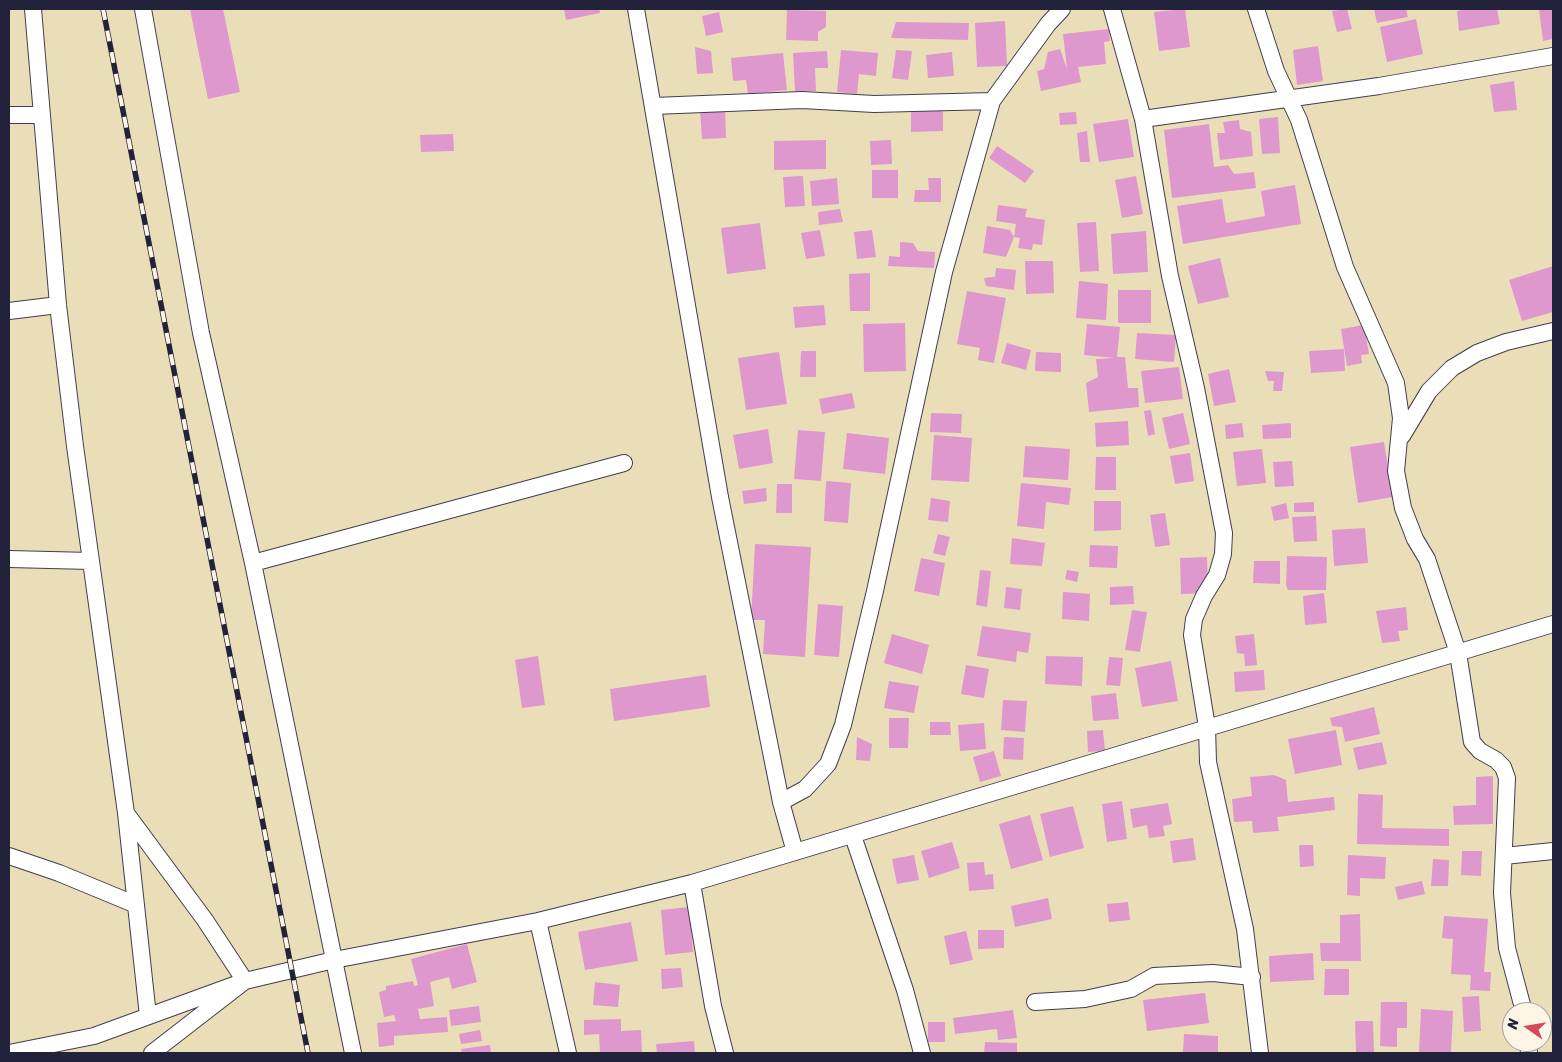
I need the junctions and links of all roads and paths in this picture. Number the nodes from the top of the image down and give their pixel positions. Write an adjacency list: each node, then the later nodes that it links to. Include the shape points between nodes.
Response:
1 (33, 9): 12 (street)
2 (142, 9): 21 (street, via 201,333)
3 (636, 9): 10 (street)
4 (1062, 9): 9 (street)
5 (1112, 9): 13 (street)
6 (1256, 9): 8 (street, via 1276,71)
7 (1553, 56): 8 (street, via 1379,86)
8 (1289, 97): 13 (street); 17 (street, via 1345,267 1396,383 1402,418)
9 (992, 100): 10 (street, via 874,104 802,100); 25 (street, via 944,272 843,725 828,764 806,789)
10 (654, 106): 25 (street, via 720,497)
11 (9, 115): 12 (street)
12 (42, 115): 14 (street)
13 (1143, 119): 24 (street, via 1168,266 1224,533 1217,575 1194,619 1192,636)
14 (58, 305): 15 (street); 20 (street)
15 (9, 311)
16 (1553, 330): 17 (street, via 1506,342 1477,353 1452,368 1429,392)
17 (1400, 440): 23 (street, via 1396,471 1402,508 1427,559)
18 (624, 464): 21 (street)
19 (9, 559): 20 (street)
20 (91, 561): 26 (street)
21 (253, 563): 35 (street)
22 (1553, 624): 23 (street)
23 (1458, 653): 24 (street); 31 (street, via 1472,742 1503,767 1507,778)
24 (1207, 727): 27 (street); 36 (street, via 1208,762 1229,851)
25 (781, 802): 29 (street)
26 (126, 813): 33 (street); 37 (street, via 205,920)
27 (853, 836): 29 (street); 46 (street, via 905,990)
28 (1553, 850): 31 (street)
29 (795, 852): 32 (street)
30 (9, 856): 33 (street)
31 (1504, 856): 39 (street, via 1502,893 1507,948)
32 (692, 883): 34 (street); 45 (street)
33 (134, 904): 40 (street)
34 (538, 921): 35 (street); 44 (street)
35 (334, 960): 37 (street); 43 (street)
36 (1252, 977): 38 (street, via 1213,973 1161,975 1131,988 1085,999); 47 (street)
37 (245, 981): 40 (street); 42 (street)
38 (1036, 1002)
39 (1521, 1002)
40 (148, 1016): 41 (street, via 94,1036)
41 (9, 1053)
42 (152, 1053)
43 (353, 1053)
44 (568, 1053)
45 (724, 1053)
46 (922, 1053)
47 (1260, 1053)

